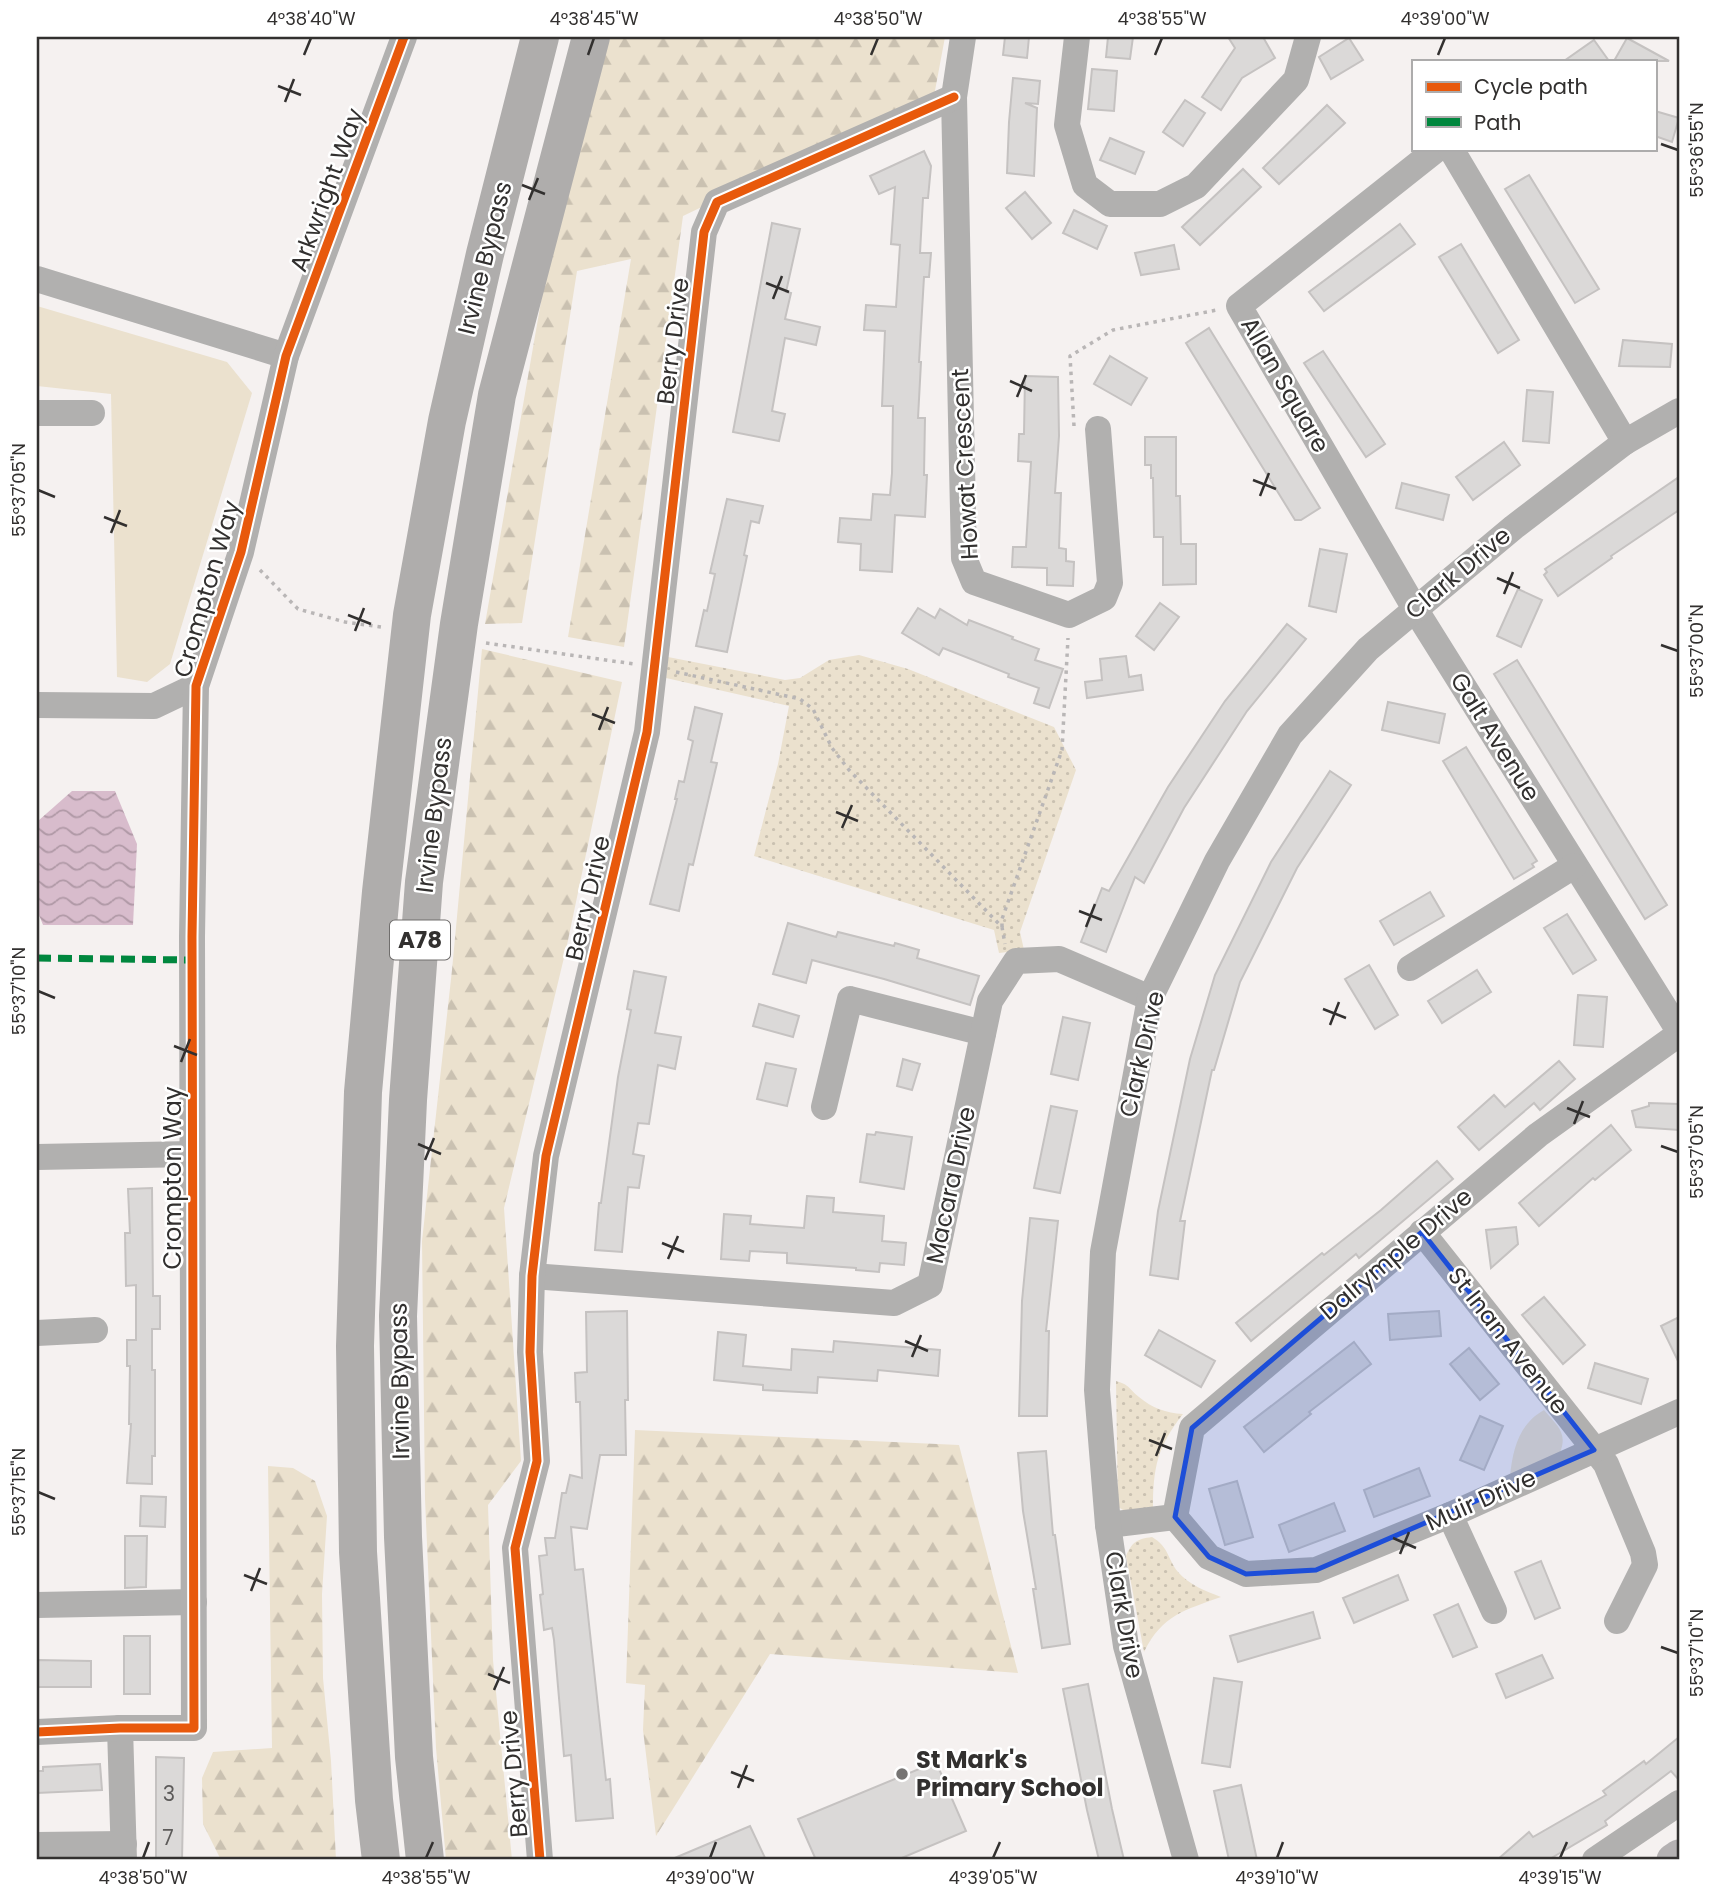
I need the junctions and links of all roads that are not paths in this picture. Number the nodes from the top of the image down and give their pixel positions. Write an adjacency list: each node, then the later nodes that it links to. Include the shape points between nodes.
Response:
1 (404, 37): 11 (street, Arkwright Way)
2 (540, 37): 47 (highway, Irvine Bypass / A78, via 447,421 412,615 363,1092 355,1346 358,1552)
3 (591, 37): 48 (highway, Irvine Bypass / A78, via 497,395 459,624 424,882 398,1316 403,1538 414,1757)
4 (963, 37): 7 (street, Howat Crescent)
5 (1077, 37): 6 (street, via 1067,125 1085,185 1110,204 1160,204 1196,186 1296,80)
6 (1308, 37)
7 (954, 97): 15 (street, Howat Crescent, via 964,558 974,582 1069,615 1104,597 1110,583); 29 (street, Berry Drive, via 717,202 705,232 647,732 546,1156)
8 (1436, 150): 17 (street, Allan Square, via 1240,306)
9 (1452, 150): 16 (street)
10 (37, 279): 11 (street)
11 (286, 356): 18 (street, Crompton Way, via 241,552)
12 (1679, 411): 16 (street, Clark Drive)
13 (37, 413): 14 (street)
14 (92, 413)
15 (1098, 438)
16 (1625, 442): 17 (street, Clark Drive)
17 (1415, 609): 20 (street, Galt Avenue); 22 (street, Clark Drive, via 1368,649 1290,735 1217,861)
18 (196, 686): 19 (street, via 154,706); 26 (street, Crompton Way)
19 (37, 705)
20 (1574, 866): 21 (street); 24 (street, Galt Avenue)
21 (1410, 968)
22 (1150, 998): 23 (street, Macara Drive, via 1059,959 1016,961 989,1001); 36 (street, Clark Drive, via 1103,1252 1097,1390)
23 (983, 1033): 25 (street, via 850,999); 29 (street, Macara Drive, via 930,1285 894,1303)
24 (1679, 1033): 28 (street, Dalrymple Drive, via 1538,1135)
25 (824, 1107)
26 (192, 1154): 27 (street); 37 (street, Crompton Way)
27 (37, 1157)
28 (1422, 1232): 33 (street, St Inan Avenue); 35 (street, Dalrymple Drive, via 1192,1428)
29 (532, 1276): 49 (street, Berry Drive, via 530,1352 537,1461 514,1548)
30 (95, 1330): 31 (street)
31 (37, 1333)
32 (1679, 1412): 33 (street, Muir Drive)
33 (1594, 1450): 34 (street, Muir Drive); 40 (street, St Inan Avenue, via 1606,1464 1645,1564)
34 (1450, 1515): 35 (street, Muir Drive, via 1316,1570 1246,1574 1209,1557); 39 (street)
35 (1175, 1517): 36 (street)
36 (1108, 1525): 50 (street, Clark Drive, via 1126,1646)
37 (194, 1602): 38 (street); 41 (street, Crompton Way, via 194,1728)
38 (37, 1605)
39 (1494, 1611)
40 (1617, 1621)
41 (120, 1728): 42 (street, Crompton Way); 45 (street)
42 (37, 1732)
43 (1679, 1803): 51 (street)
44 (37, 1845): 45 (street)
45 (124, 1852)
46 (1679, 1856): 52 (main road)
47 (381, 1860)
48 (425, 1860)
49 (540, 1860)
50 (1186, 1860)
51 (1595, 1860)
52 (1673, 1860)

